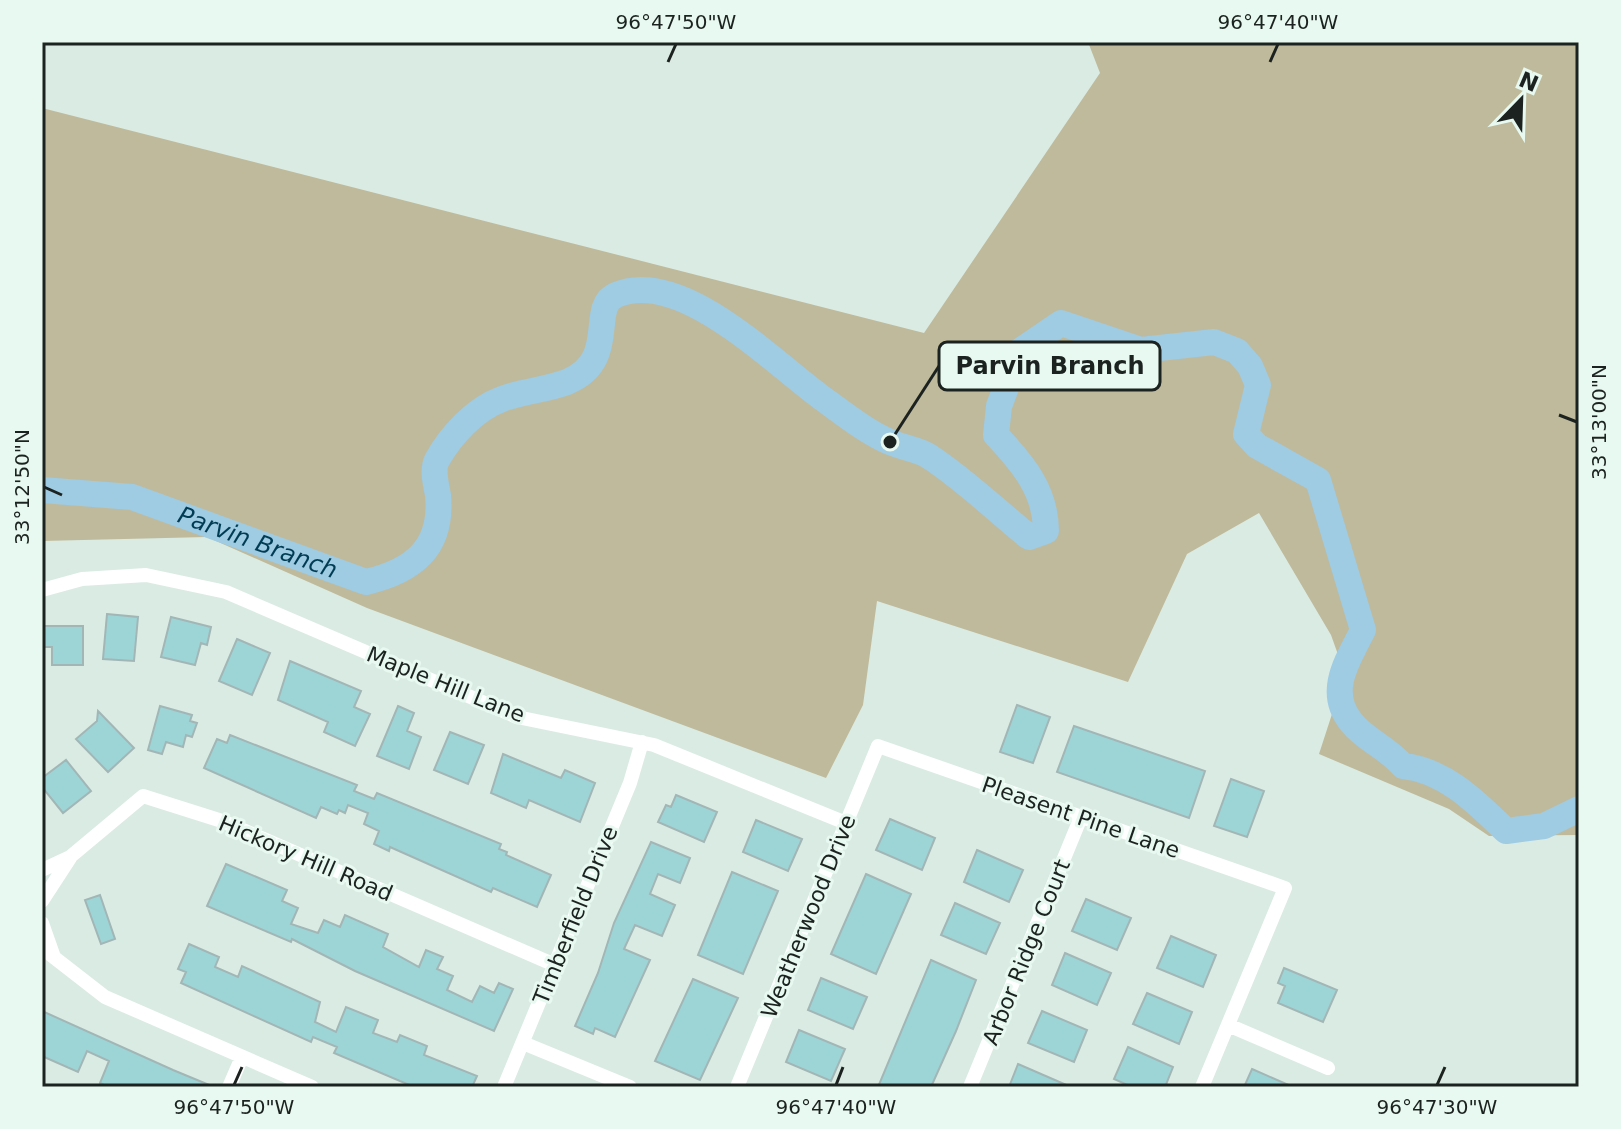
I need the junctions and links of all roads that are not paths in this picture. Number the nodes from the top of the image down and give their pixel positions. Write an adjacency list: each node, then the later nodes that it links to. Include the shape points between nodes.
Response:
1 (42, 590): 2 (street, Maple Hill Lane, via 82,579 146,575 226,592 517,717)
2 (642, 742): 5 (street, Maple Hill Lane); 11 (street, Timberfield Drive)
3 (878, 746): 4 (street, Pleasent Pine Lane); 5 (street, Weatherwood Drive)
4 (1081, 817): 12 (street, Pleasent Pine Lane, via 1285,888); 21 (street, Arbor Ridge Court)
5 (846, 823): 20 (street, Weatherwood Drive)
6 (70, 857): 7 (street, Hickory Hill Road); 8 (street, Hickory Hill Road); 11 (street, Hickory Hill Road, via 143,796 222,821)
7 (42, 870)
8 (42, 901)
9 (42, 923): 10 (street)
10 (48, 953): 14 (street, via 105,997)
11 (555, 965): 13 (street, Timberfield Drive)
12 (1228, 1025): 15 (street); 22 (street)
13 (523, 1043): 18 (street, Timberfield Drive); 19 (street)
14 (242, 1057): 16 (street); 17 (street)
15 (1328, 1068)
16 (229, 1087)
17 (312, 1087)
18 (504, 1087)
19 (630, 1087)
20 (737, 1087)
21 (970, 1087)
22 (1202, 1087)

